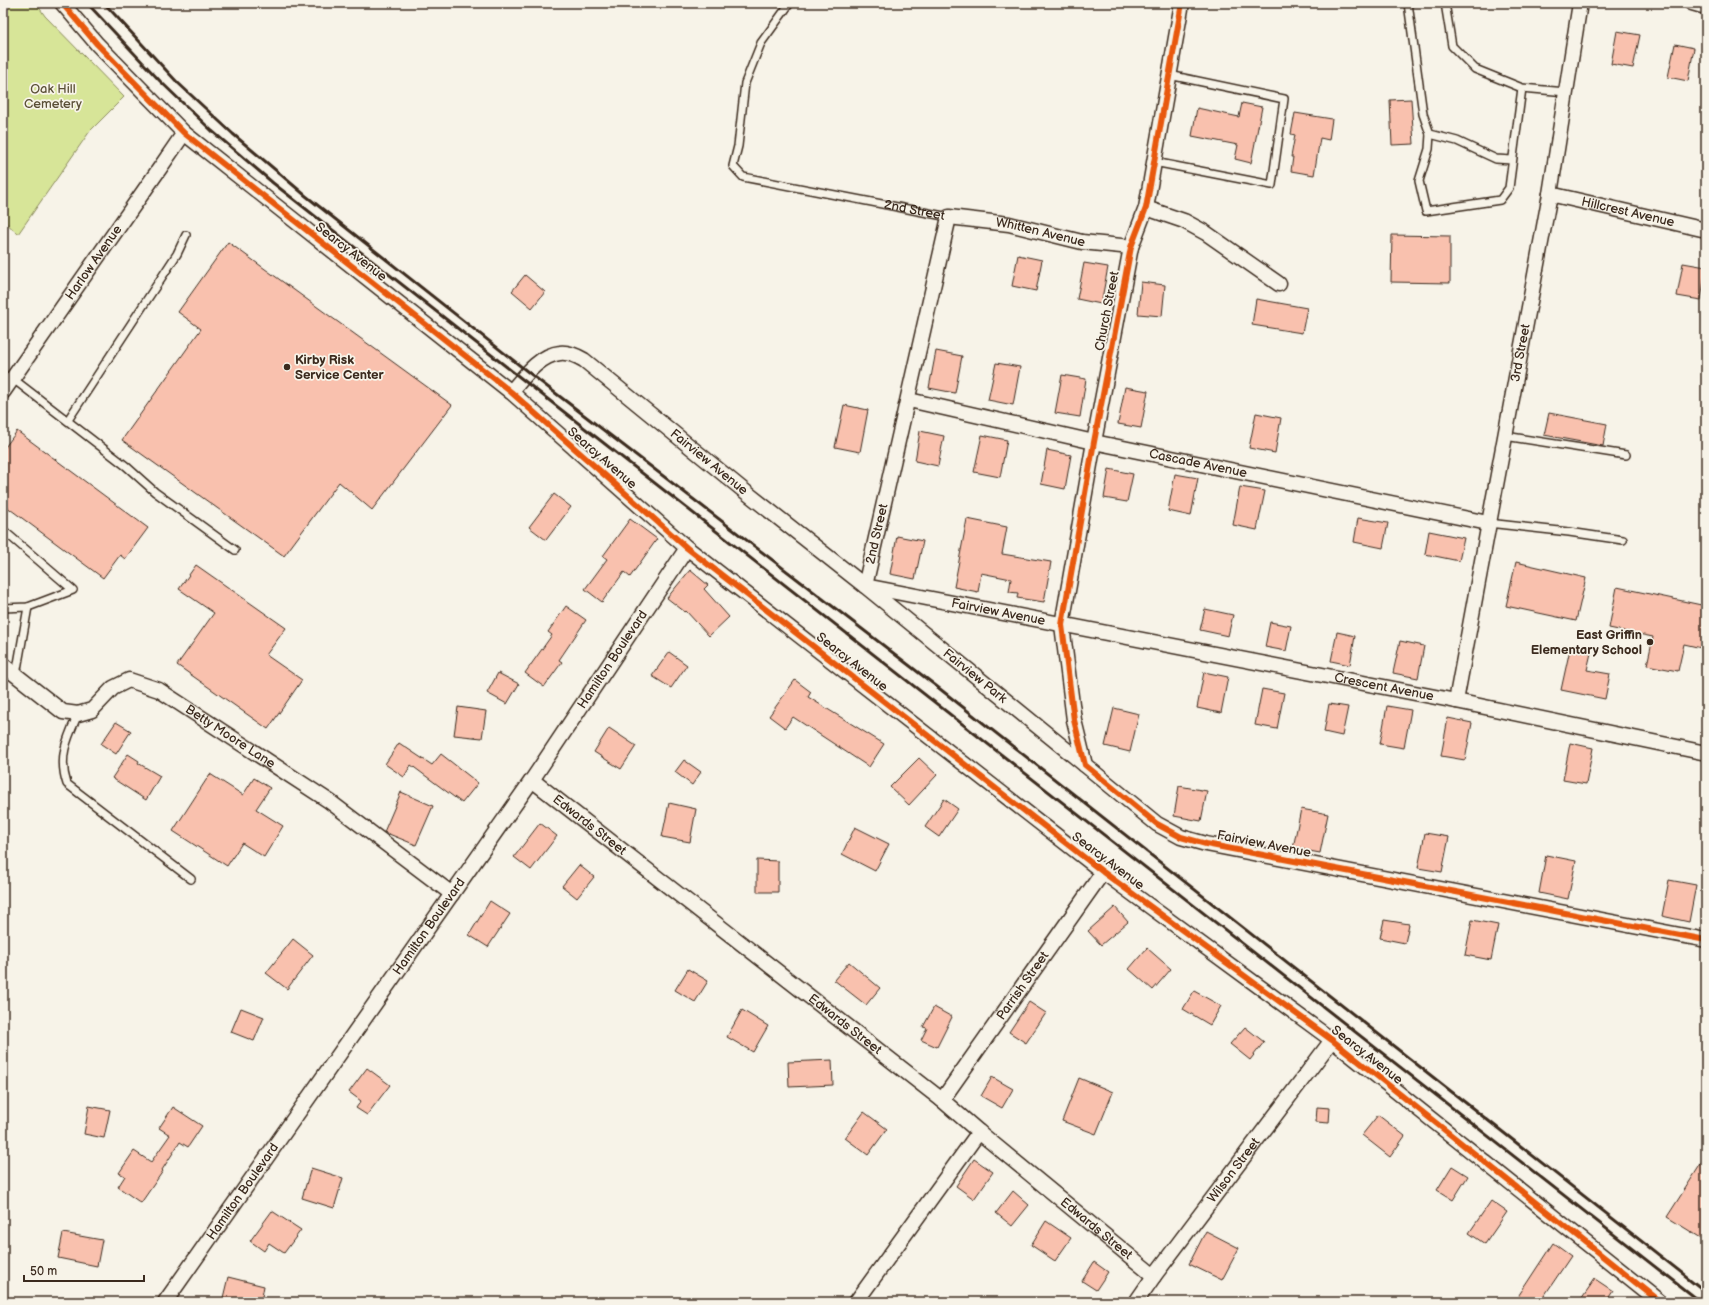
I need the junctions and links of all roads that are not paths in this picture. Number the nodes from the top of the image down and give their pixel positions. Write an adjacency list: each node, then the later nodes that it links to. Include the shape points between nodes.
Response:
1 (62, 3): 12 (street, Searcy Avenue, via 97,44)
2 (790, 3): 18 (lane, 2nd Street, via 761,43 745,82 738,146 733,166 743,177)
3 (1182, 3): 9 (street, Church Street)
4 (1408, 3): 13 (lane, via 1423,114)
5 (1445, 3): 10 (lane, via 1452,46 1475,69)
6 (1580, 3): 11 (street, 3rd Street)
7 (1692, 3): 8 (street)
8 (1706, 7)
9 (1169, 75): 15 (street, Church Street); 15 (lane, via 1284,99 1272,185)
10 (1522, 88): 11 (lane); 14 (lane)
11 (1566, 92): 16 (street, 3rd Street)
12 (184, 133): 23 (street, Harlow Avenue); 25 (street, Searcy Avenue)
13 (1430, 134): 14 (lane, via 1457,141 1496,159); 14 (lane, via 1429,149 1419,181 1426,211 1500,200 1509,188)
14 (1512, 160)
15 (1154, 162): 17 (street, Church Street)
16 (1550, 194): 19 (street, Hillcrest Avenue); 28 (street, 3rd Street)
17 (1146, 208): 21 (street, Church Street); 22 (street, via 1184,221 1206,233)
18 (949, 217): 21 (street, Whitten Avenue, via 1009,224 1082,242); 26 (street, 2nd Street)
19 (1706, 230)
20 (186, 235): 27 (lane, via 177,254)
21 (1131, 246): 29 (street, Church Street)
22 (1279, 284)
23 (12, 378): 24 (street, Harlow Avenue); 27 (lane)
24 (3, 392)
25 (510, 392): 34 (street, Searcy Avenue); 36 (street, Fairview Avenue, via 543,359 560,353 572,354 584,360)
26 (909, 400): 29 (street, Cascade Avenue); 36 (street, 2nd Street)
27 (68, 420): 35 (lane, via 155,492)
28 (1505, 436): 30 (lane); 31 (street, 3rd Street)
29 (1094, 442): 31 (street, Cascade Avenue); 39 (street, Church Street)
30 (1626, 455)
31 (1488, 523): 33 (lane); 42 (street, 3rd Street)
32 (3, 530): 37 (lane, via 74,590)
33 (1623, 540)
34 (687, 548): 46 (street, Hamilton Boulevard); 47 (street, Searcy Avenue)
35 (236, 550)
36 (866, 586): 39 (street, Fairview Avenue); 45 (street, Fairview Park)
37 (28, 607): 38 (lane); 41 (lane)
38 (3, 608)
39 (1062, 625): 42 (street, Crescent Avenue); 45 (street, Fairview Avenue, via 1074,720)
40 (3, 664): 41 (street)
41 (16, 675): 43 (street, via 63,712)
42 (1456, 701): 44 (street, Crescent Avenue)
43 (78, 714): 48 (lane, via 65,746 63,763 67,784); 49 (street, Betty Moore Lane, via 92,710 113,688 129,680 159,690 329,801)
44 (1706, 753)
45 (1085, 765): 50 (street, Fairview Avenue, via 1158,824 1206,844)
46 (532, 780): 49 (street, Hamilton Boulevard); 52 (street, Edwards Street)
47 (1103, 872): 51 (street, Searcy Avenue); 52 (street, Parrish Street)
48 (191, 879)
49 (452, 894): 55 (street, Hamilton Boulevard)
50 (1706, 940)
51 (1332, 1040): 54 (street, Wilson Street); 58 (street, Searcy Avenue)
52 (942, 1100): 53 (street, Edwards Street)
53 (978, 1132): 54 (street, Edwards Street); 56 (street)
54 (1154, 1276): 57 (street, Wilson Street)
55 (165, 1302)
56 (856, 1302)
57 (1136, 1302)
58 (1660, 1302)

